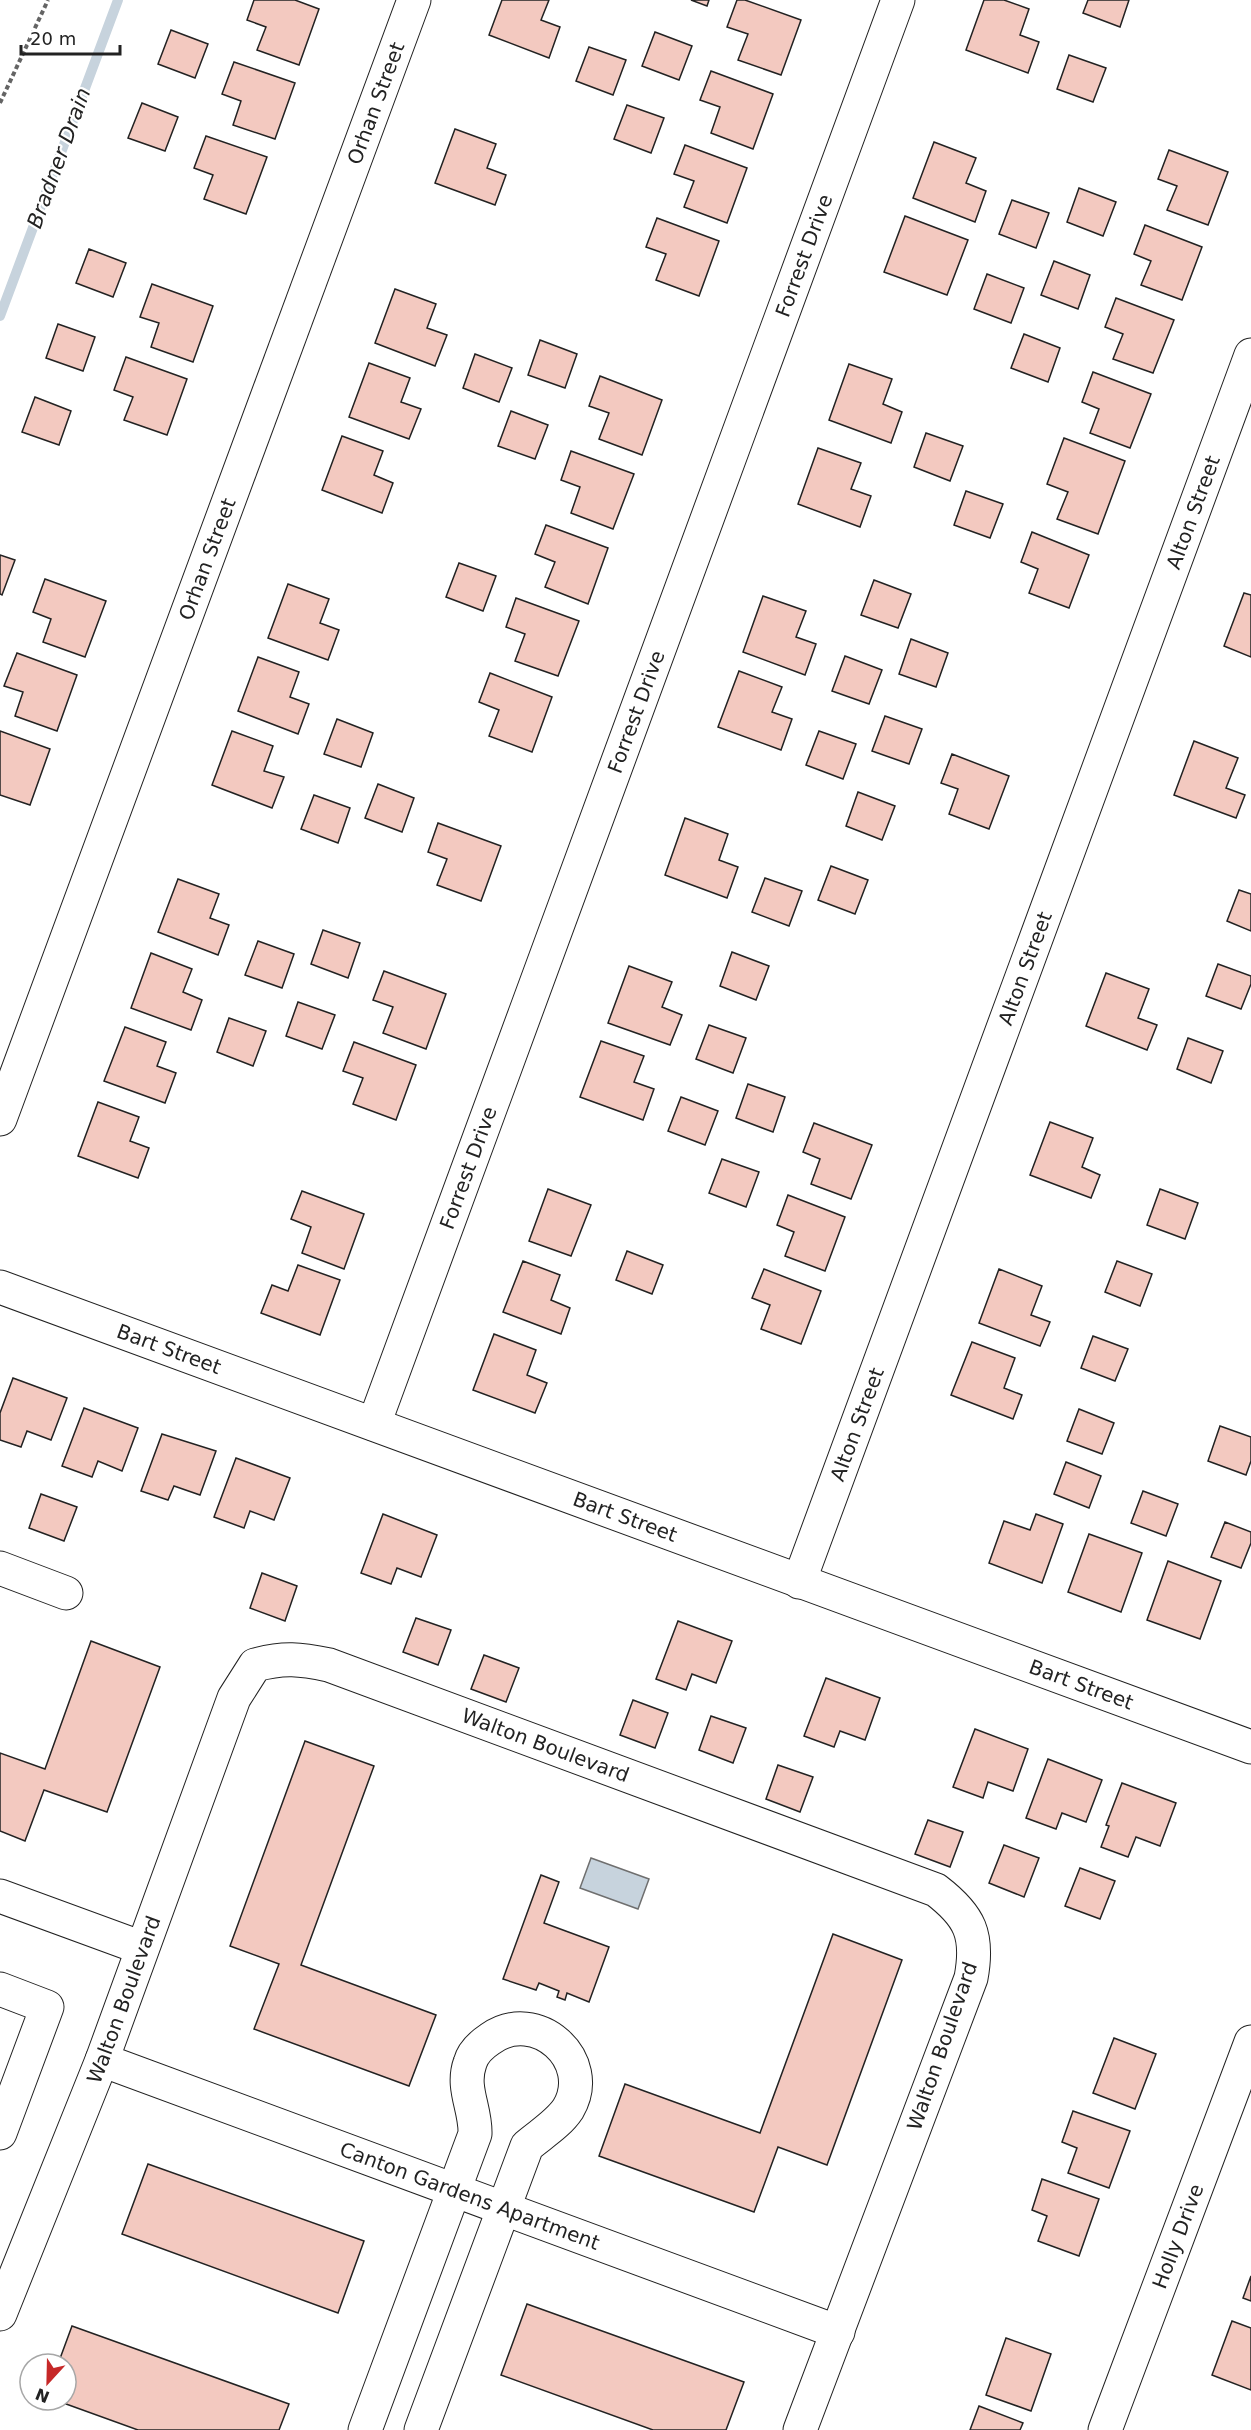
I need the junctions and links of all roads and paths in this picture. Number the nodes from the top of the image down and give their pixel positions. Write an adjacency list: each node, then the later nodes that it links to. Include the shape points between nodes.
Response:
1 (48, 0): 4 (path)
2 (414, 0): 6 (street, Orhan Street)
3 (898, 0): 8 (street, Forrest Drive)
4 (0, 103)
5 (1251, 355): 10 (street, Alton Street)
6 (0, 1119)
7 (0, 1287): 8 (street, Bart Street)
8 (374, 1425): 10 (street, Bart Street)
9 (0, 1568): 11 (street)
10 (799, 1582): 12 (street, Bart Street)
11 (66, 1593)
12 (1251, 1747)
13 (0, 1896): 14 (street)
14 (142, 1948): 17 (street, Walton Boulevard); 22 (street, Walton Boulevard, via 234,1698 255,1665 278,1659 329,1665 936,1890 953,1903 972,1931 975,1959 971,1978)
15 (0, 1989): 18 (street, via 47,2007)
16 (1251, 2042): 27 (street, Holly Drive)
17 (102, 2060): 19 (street, Canton Gardens Apartment); 21 (street, Walton Boulevard)
18 (0, 2133)
19 (453, 2191): 20 (street, Canton Gardens Apartment); 20 (street, via 475,2134 476,2119 466,2085 470,2062 480,2046 499,2032 522,2028 540,2031 568,2055 575,2077 573,2095 560,2119 527,2146); 23 (street)
20 (503, 2209): 22 (street, Canton Gardens Apartment); 24 (street)
21 (0, 2314)
22 (838, 2332): 26 (street, Walton Boulevard)
23 (380, 2390): 24 (street); 25 (street)
24 (425, 2419)
25 (365, 2430)
26 (800, 2430)
27 (1105, 2430)

